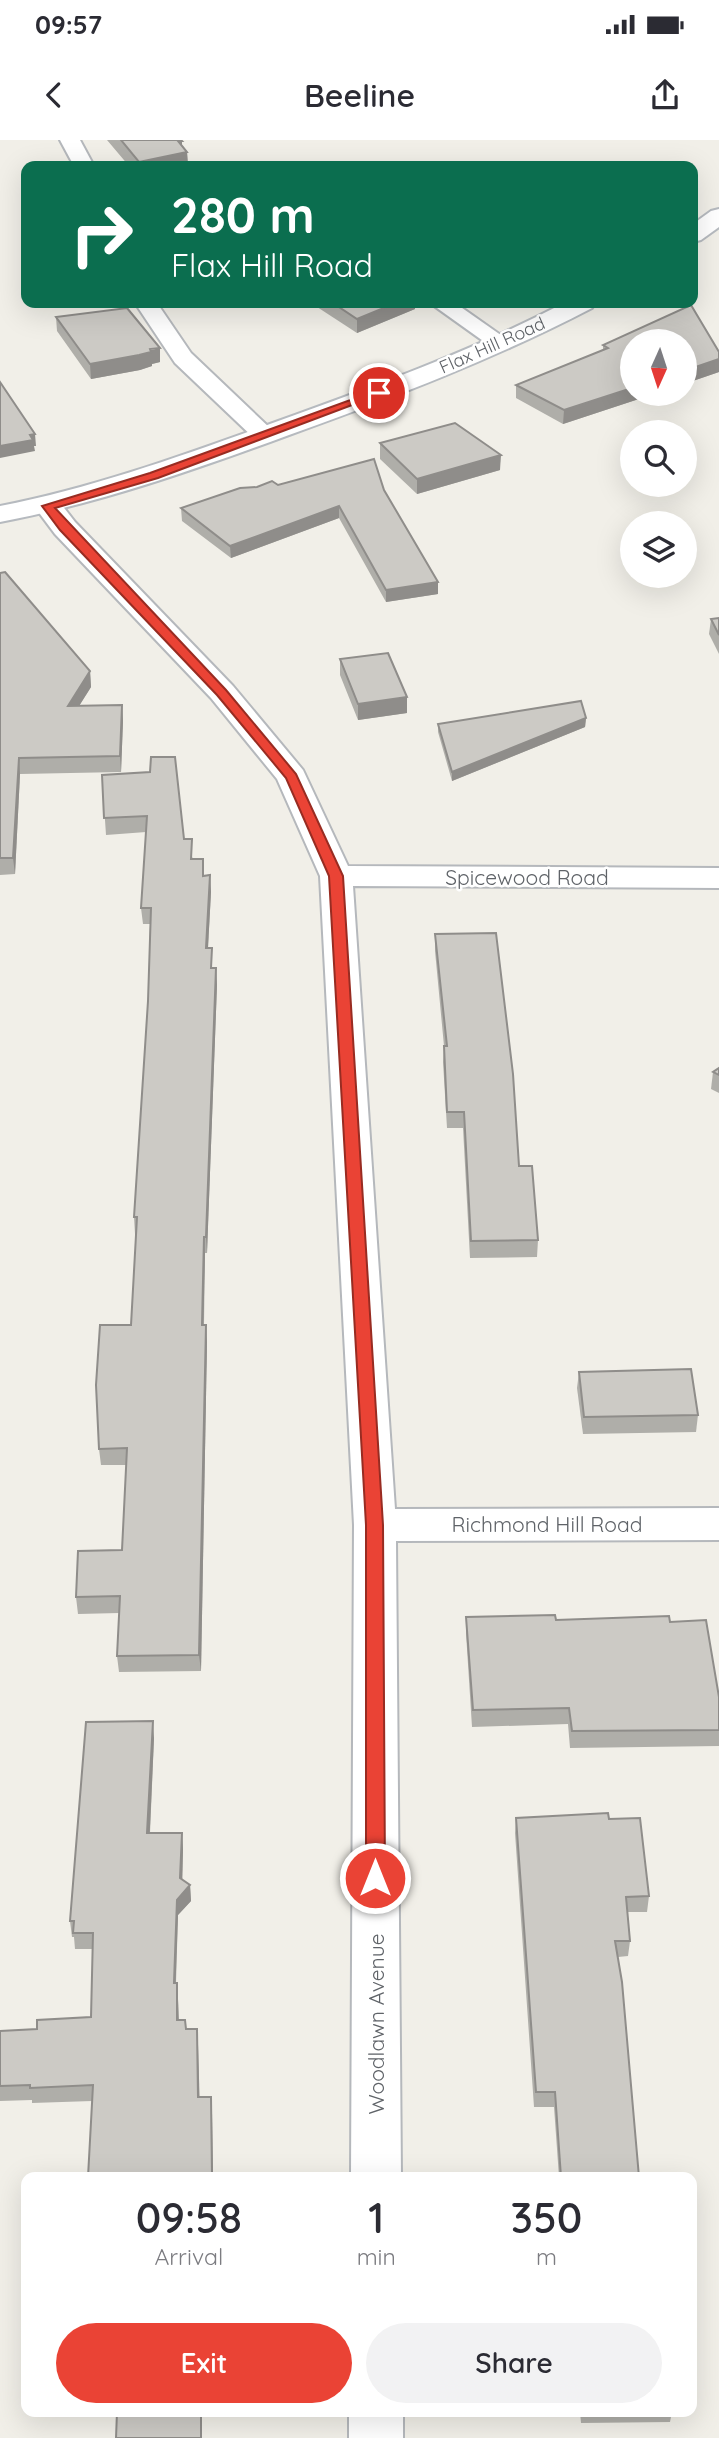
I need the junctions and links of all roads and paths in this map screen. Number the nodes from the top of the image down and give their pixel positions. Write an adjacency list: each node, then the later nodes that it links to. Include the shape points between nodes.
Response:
1 (70, 140): 2 (lane)
2 (81, 161)
3 (719, 216): 4 (street)
4 (698, 231)
5 (149, 308): 9 (lane, via 183,359)
6 (448, 308): 8 (lane)
7 (573, 308): 8 (street, Flax Hill Road)
8 (501, 343): 9 (street, Flax Hill Road)
9 (264, 435): 10 (street, Flax Hill Road, via 154,475)
10 (48, 506): 11 (street, Flax Hill Road); 12 (street, Woodlawn Avenue, via 222,692 292,777)
11 (0, 514)
12 (336, 876): 13 (street, Spicewood Road); 15 (street, Woodlawn Avenue)
13 (719, 878)
14 (719, 1524): 15 (street, Richmond Hill Road)
15 (375, 1525): 16 (street, Woodlawn Avenue)
16 (376, 2172)
17 (376, 2417): 18 (street)
18 (376, 2438)

